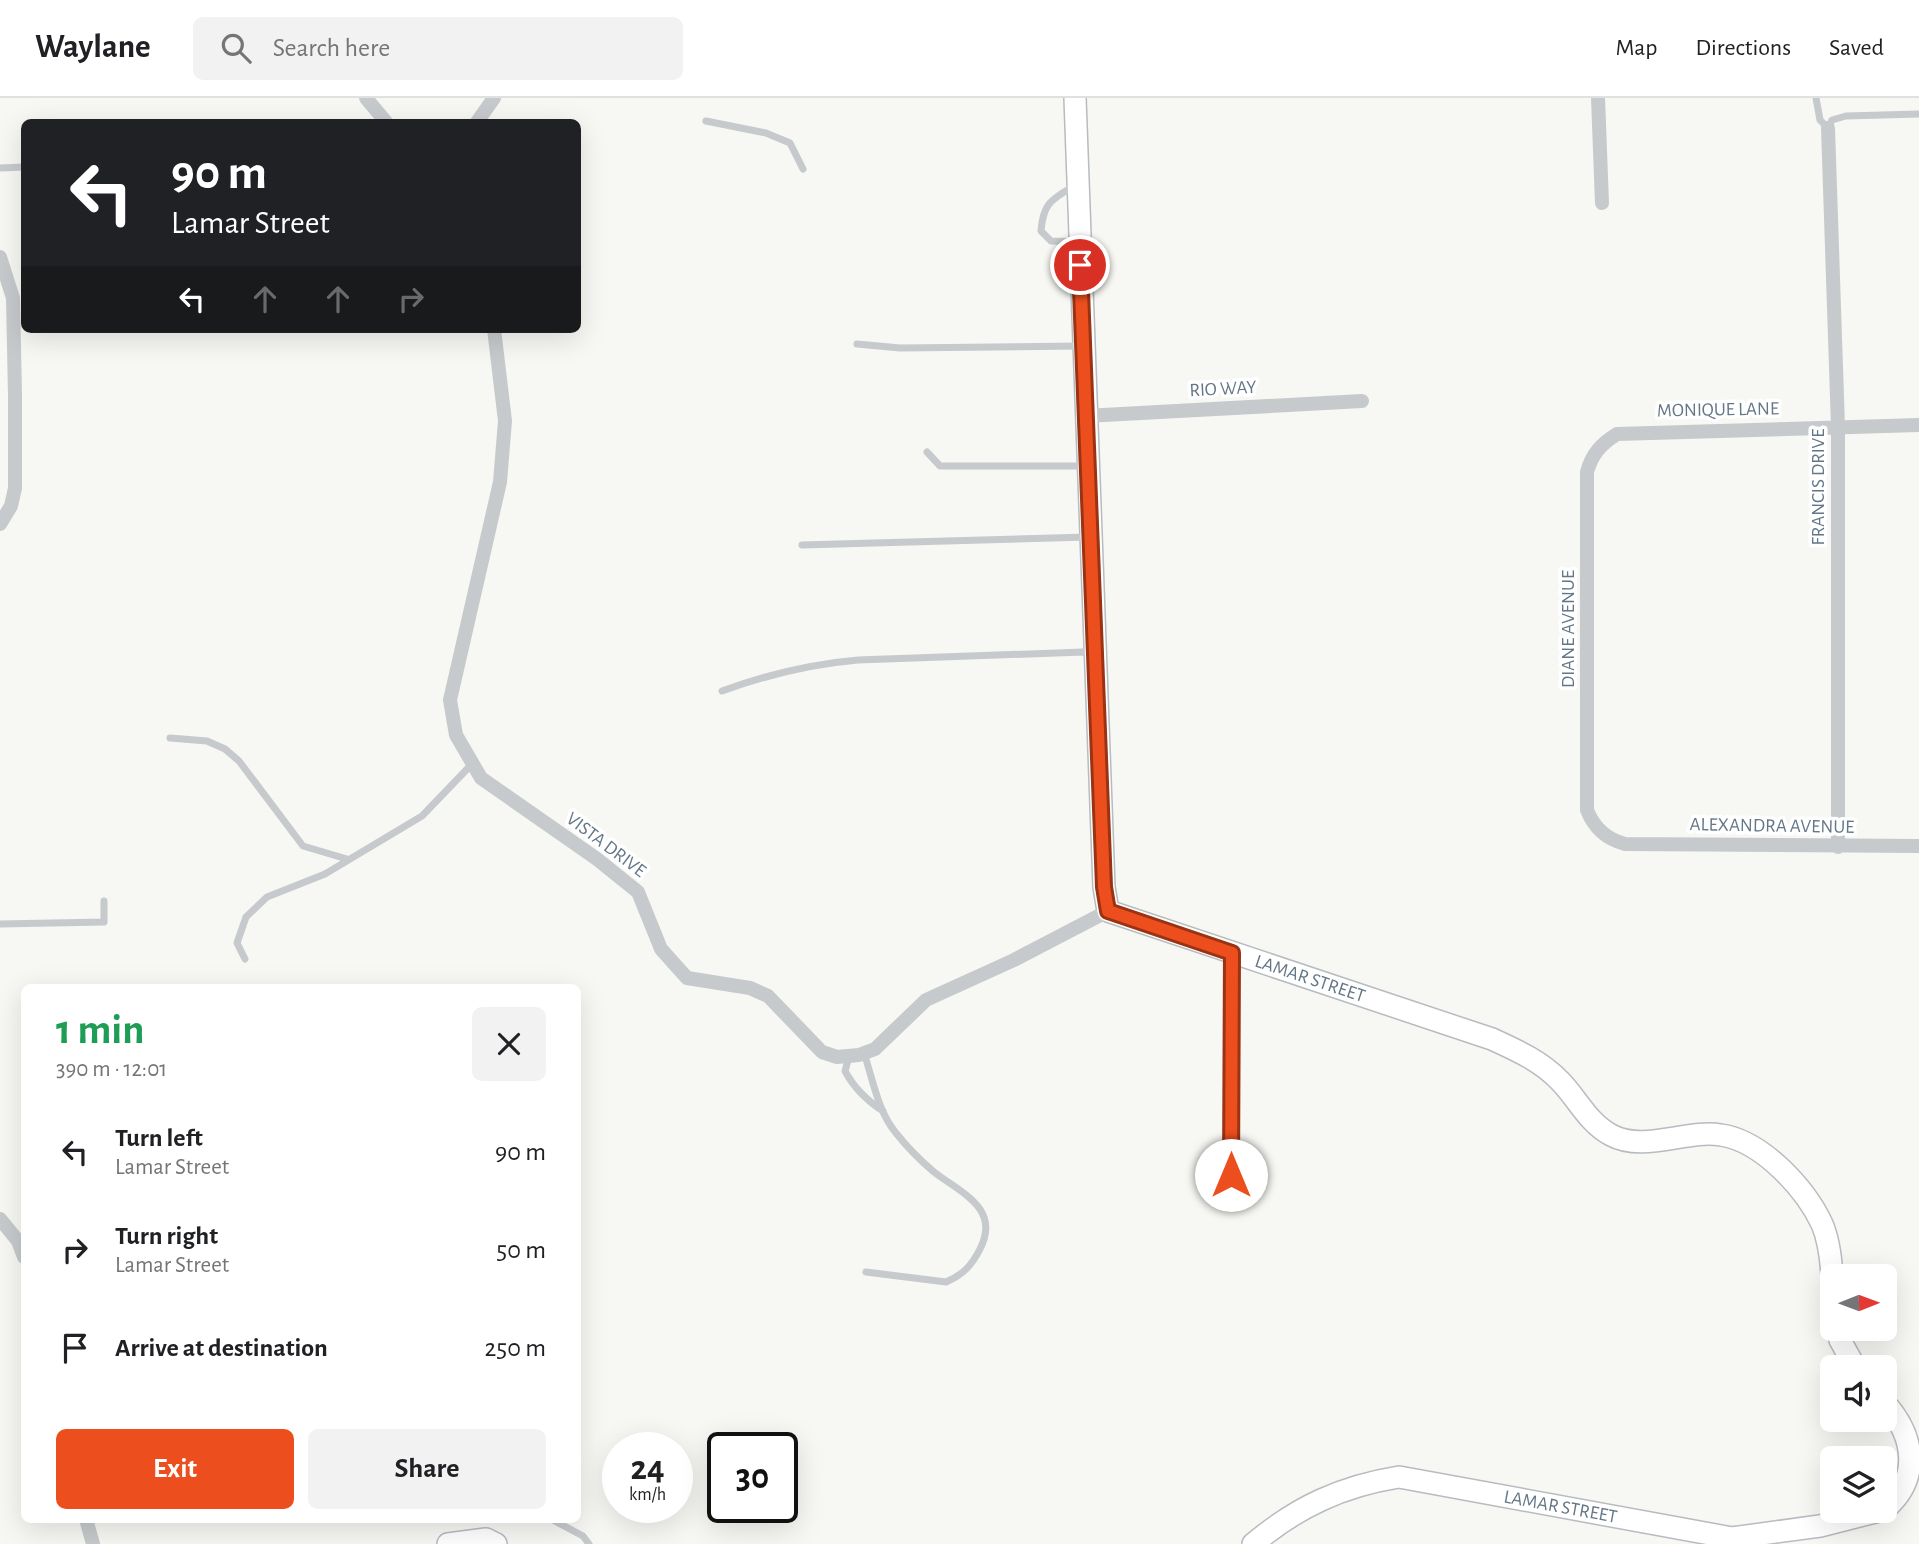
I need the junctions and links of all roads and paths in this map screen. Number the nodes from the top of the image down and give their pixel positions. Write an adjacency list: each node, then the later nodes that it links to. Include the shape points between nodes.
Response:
1 (366, 98): 7 (street)
2 (494, 98): 8 (street)
3 (1075, 98): 14 (street)
4 (1598, 98): 15 (street)
5 (1816, 98): 10 (lane, via 1820,120)
6 (1919, 114): 10 (lane, via 1846,116 1832,120)
7 (384, 119)
8 (479, 119)
9 (706, 121): 13 (lane, via 766,133 790,143)
10 (1828, 128): 24 (street, FRANCIS DRIVE)
11 (21, 167): 12 (lane)
12 (0, 168)
13 (803, 169)
14 (1078, 184): 16 (street); 16 (lane, via 1053,199 1042,212 1041,231 1051,241)
15 (1602, 203)
16 (1080, 242): 20 (street)
17 (0, 257): 28 (street, via 13,298 15,396 15,488)
18 (494, 333): 34 (street, VISTA DRIVE, via 505,421 500,482 450,700 456,735)
19 (857, 345): 20 (lane)
20 (1083, 346): 22 (street)
21 (1362, 401): 22 (street, RIO WAY)
22 (1085, 416): 27 (street)
23 (1919, 425): 24 (street, MONIQUE LANE)
24 (1838, 427): 25 (street, MONIQUE LANE); 37 (street, FRANCIS DRIVE)
25 (1644, 432): 35 (street, DIANE AVENUE, via 1617,434 1603,442 1591,457 1587,472 1587,810 1601,833)
26 (927, 452): 27 (lane, via 940,467)
27 (1087, 466): 29 (street)
28 (0, 524)
29 (1089, 537): 30 (lane); 31 (street)
30 (802, 545)
31 (1093, 659): 32 (lane, via 1083,652 822,663 766,675); 40 (street)
32 (722, 691)
33 (170, 738): 38 (lane, via 207,741 225,748 303,846)
34 (471, 765): 38 (lane, via 422,816); 45 (street, VISTA DRIVE, via 481,778 638,892 661,949 687,978 750,988 768,996 822,1052)
35 (1625, 844): 37 (street, ALEXANDRA AVENUE)
36 (1919, 846): 37 (street, ALEXANDRA AVENUE)
37 (1838, 847)
38 (347, 859): 43 (lane, via 325,874 267,897 254,908 237,943)
39 (104, 901): 41 (lane, via 104,922)
40 (1108, 911): 42 (street, LAMAR STREET); 44 (street, VISTA DRIVE, via 926,1000 875,1049)
41 (0, 924)
42 (1232, 953): 47 (street); 50 (street, LAMAR STREET, via 1502,1044 1534,1060 1559,1080 1585,1113 1622,1139 1720,1134 1748,1142 1771,1159 1822,1224)
43 (245, 959)
44 (864, 1053): 45 (street, VISTA DRIVE); 46 (lane)
45 (849, 1056): 46 (lane, via 845,1071 850,1080 867,1101)
46 (883, 1111): 51 (lane, via 897,1134 932,1170 982,1211 987,1237 973,1264 946,1282)
47 (1231, 1175)
48 (0, 1219): 49 (street)
49 (21, 1249)
50 (1831, 1264)
51 (866, 1272)
52 (1897, 1418): 53 (street, LAMAR STREET, via 1916,1466 1912,1483)
53 (1897, 1502)
54 (87, 1523): 57 (street)
55 (559, 1523): 60 (lane)
56 (1836, 1523): 61 (street, LAMAR STREET, via 1732,1538 1399,1477 1324,1496 1283,1519)
57 (93, 1544)
58 (448, 1544): 59 (street, via 486,1539)
59 (496, 1544)
60 (589, 1544)
61 (1253, 1544)

